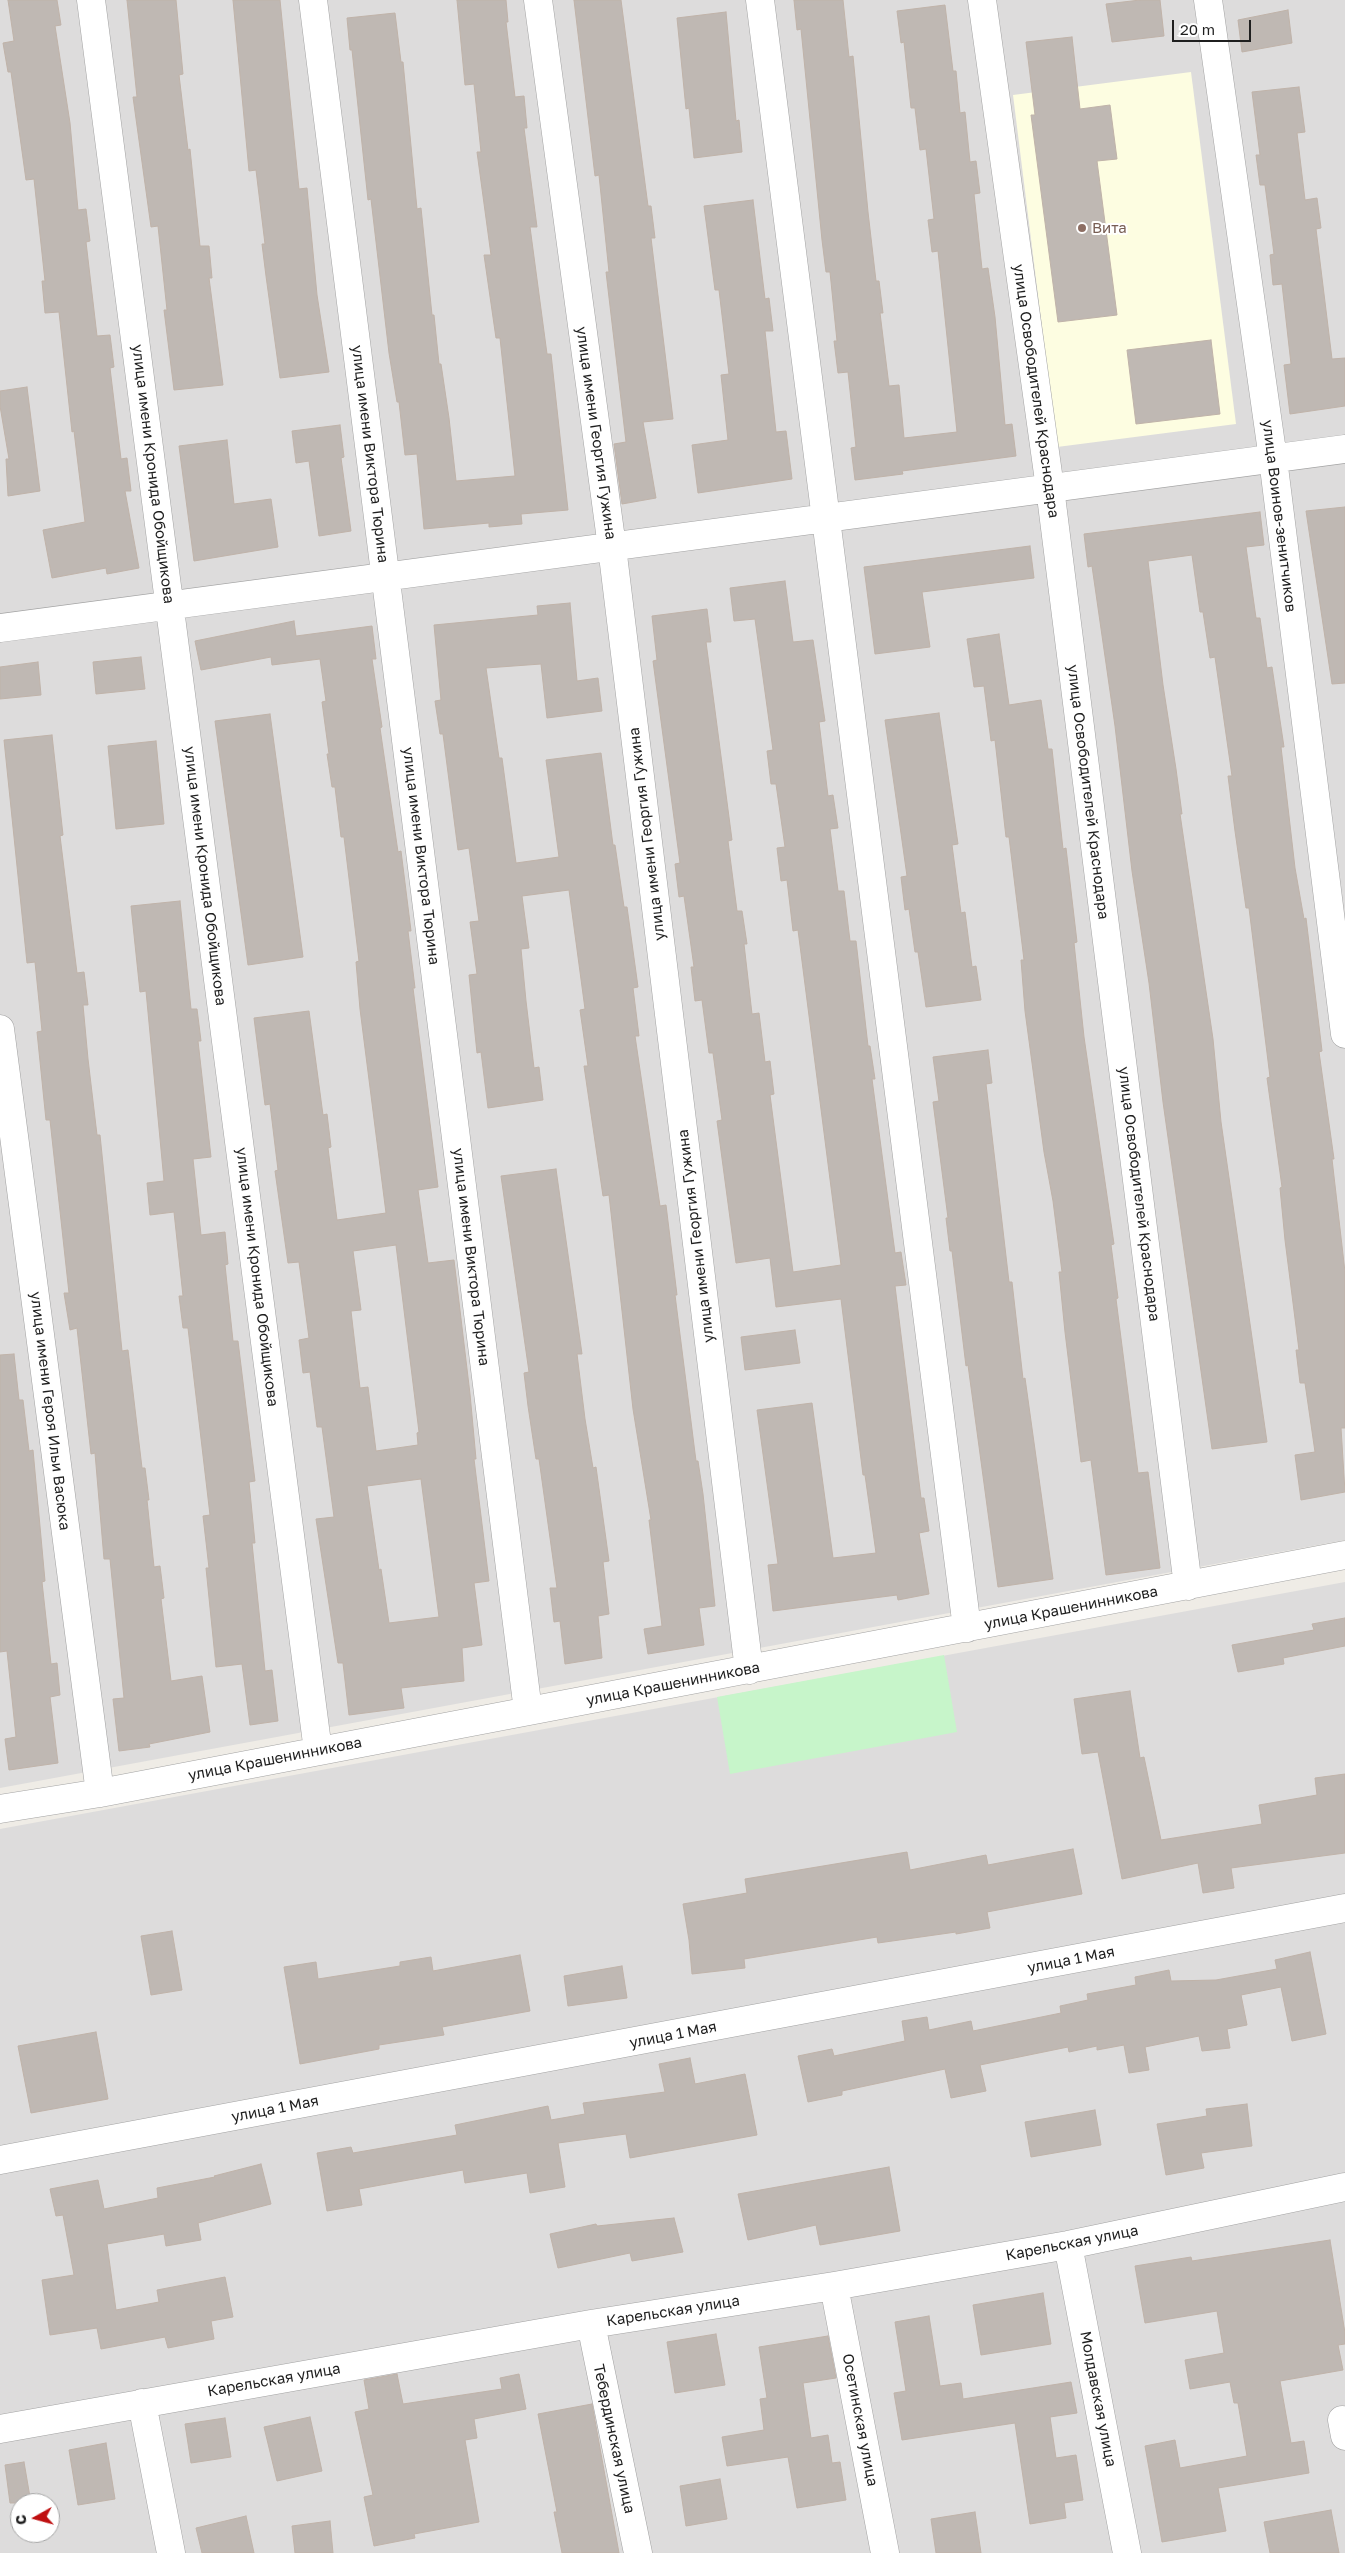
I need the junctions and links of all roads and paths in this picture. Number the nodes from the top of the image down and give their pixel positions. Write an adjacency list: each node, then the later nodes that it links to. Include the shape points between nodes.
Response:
1 (91, 0): 13 (street, улица имени Кронида Обойщикова)
2 (313, 0): 12 (street, улица имени Виктора Тюрина)
3 (538, 0): 11 (street, улица имени Георгия Гужина)
4 (760, 0): 10 (street)
5 (982, 0): 9 (street, улица Освободителей Краснодара)
6 (1208, 0): 8 (street, улица Воинов-зенитчиков)
7 (1345, 449): 8 (street)
8 (1273, 459): 9 (street); 16 (street, улица Воинов-зенитчиков)
9 (1050, 488): 10 (street); 18 (street, улица Освободителей Краснодара)
10 (828, 518): 11 (street); 19 (street)
11 (612, 547): 12 (street); 20 (street, улица имени Георгия Гужина)
12 (386, 577): 13 (street); 21 (street, улица имени Виктора Тюрина)
13 (170, 606): 14 (street); 22 (street, улица имени Кронида Обойщикова)
14 (0, 628)
15 (0, 1029): 23 (street, улица имени Героя Ильи Васюка)
16 (1345, 1034)
17 (1345, 1555): 18 (street, улица Крашенинникова)
18 (1188, 1586): 19 (street, улица Крашенинникова)
19 (967, 1628): 20 (street, улица Крашенинникова)
20 (749, 1670): 21 (street, улица Крашенинникова)
21 (528, 1711): 22 (street, улица Крашенинникова)
22 (318, 1751): 23 (street, улица Крашенинникова)
23 (100, 1793): 24 (street, улица Крашенинникова)
24 (0, 1809)
25 (1345, 1908): 26 (street, улица 1 Мая)
26 (0, 2160)
27 (1345, 2187): 28 (street, Карельская улица)
28 (1068, 2246): 29 (street, Карельская улица); 36 (street, Молдавская улица)
29 (834, 2286): 30 (street, Карельская улица); 35 (street, Осетинская улица)
30 (591, 2324): 31 (street, Карельская улица); 34 (street, Тебердинская улица)
31 (142, 2403): 32 (street, Карельская улица); 33 (street)
32 (0, 2429)
33 (171, 2553)
34 (638, 2553)
35 (885, 2553)
36 (1127, 2553)

